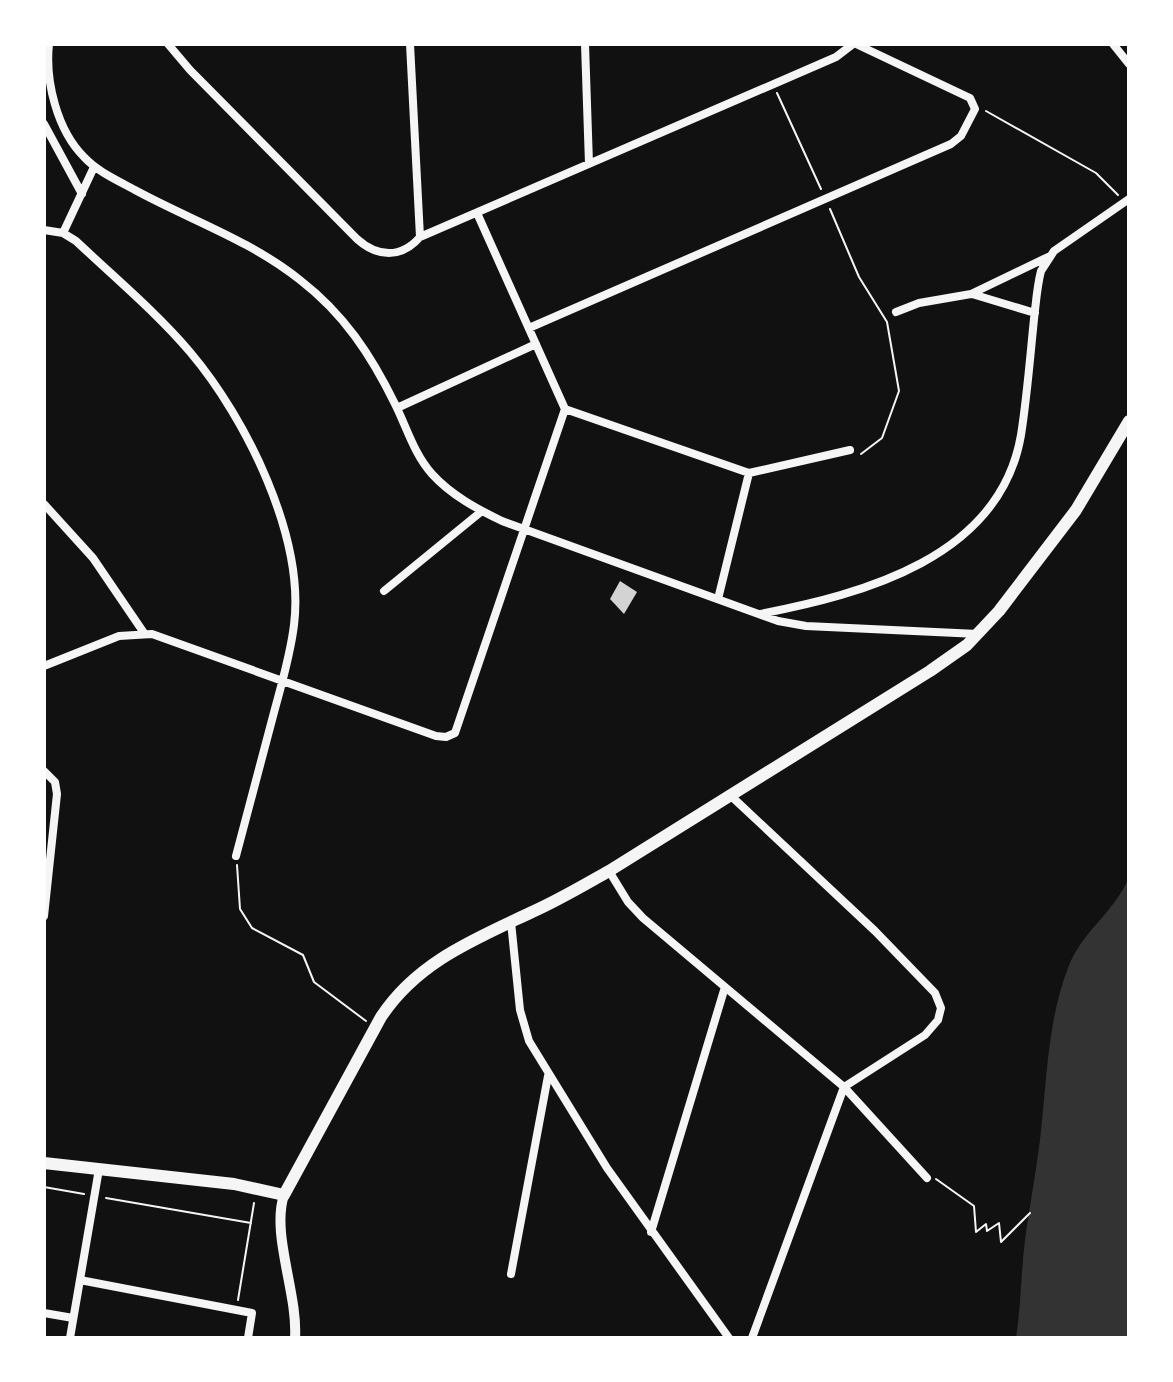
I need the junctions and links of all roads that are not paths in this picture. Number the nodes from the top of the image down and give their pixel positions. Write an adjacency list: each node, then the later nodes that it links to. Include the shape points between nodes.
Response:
1 (49, 44): 9 (street, via 53,94)
2 (168, 44): 18 (street, via 363,244 397,253)
3 (410, 44): 18 (street)
4 (585, 44): 11 (street)
5 (854, 44): 11 (street, via 836,57); 23 (street, via 961,92 975,105 964,131 954,142)
6 (1113, 44): 7 (street)
7 (1128, 61)
8 (44, 124): 10 (street)
9 (77, 150): 10 (street); 12 (street)
10 (62, 158): 13 (street)
11 (589, 164): 15 (street)
12 (94, 167): 13 (street); 25 (street, via 237,239 297,277 347,323)
13 (82, 194): 17 (street)
14 (1127, 200): 19 (street)
15 (477, 213): 18 (street); 23 (street)
16 (44, 230): 17 (street)
17 (63, 233): 39 (street, via 189,351 256,458 280,514 294,584 294,625)
18 (420, 237)
19 (1049, 257): 20 (street); 22 (street, via 1039,279)
20 (971, 294): 21 (street); 22 (street)
21 (896, 312)
22 (1035, 313): 35 (street, via 1016,455 1004,484 979,519 938,554 898,575 838,596)
23 (529, 328): 24 (street)
24 (536, 344): 25 (street); 26 (street)
25 (397, 408): 31 (street, via 432,473)
26 (565, 409): 29 (street); 32 (street)
27 (1129, 421): 37 (main road, via 1076,510)
28 (850, 450): 29 (street)
29 (749, 473): 34 (street)
30 (44, 504): 36 (street, via 88,550)
31 (482, 511): 32 (street); 33 (street)
32 (525, 529): 34 (street); 39 (street, via 458,728 449,736 436,736)
33 (384, 591)
34 (718, 599): 35 (street)
35 (759, 614): 37 (street, via 796,625)
36 (144, 633): 38 (street, via 110,639); 39 (street)
37 (979, 634): 41 (main road, via 930,671)
38 (44, 666)
39 (283, 680): 42 (street)
40 (44, 771): 44 (street, via 55,782 57,794)
41 (730, 795): 43 (main road); 48 (street, via 901,957 935,993 941,1008 925,1035)
42 (236, 856)
43 (609, 871): 45 (main road); 46 (street, via 643,918)
44 (44, 916)
45 (511, 922): 47 (street, via 522,1020); 52 (main road, via 428,966 402,990 375,1028)
46 (725, 987): 48 (street); 53 (street)
47 (548, 1075): 53 (street); 54 (street)
48 (844, 1087): 51 (street); 62 (street)
49 (44, 1163): 50 (main road)
50 (99, 1169): 52 (main road); 55 (street)
51 (927, 1178)
52 (284, 1195): 60 (street, via 280,1217)
53 (651, 1232): 61 (street)
54 (511, 1274)
55 (80, 1280): 57 (street); 59 (street, via 252,1313)
56 (44, 1313): 57 (street)
57 (73, 1318): 58 (street)
58 (70, 1338)
59 (248, 1338)
60 (295, 1338)
61 (729, 1338)
62 (752, 1338)

